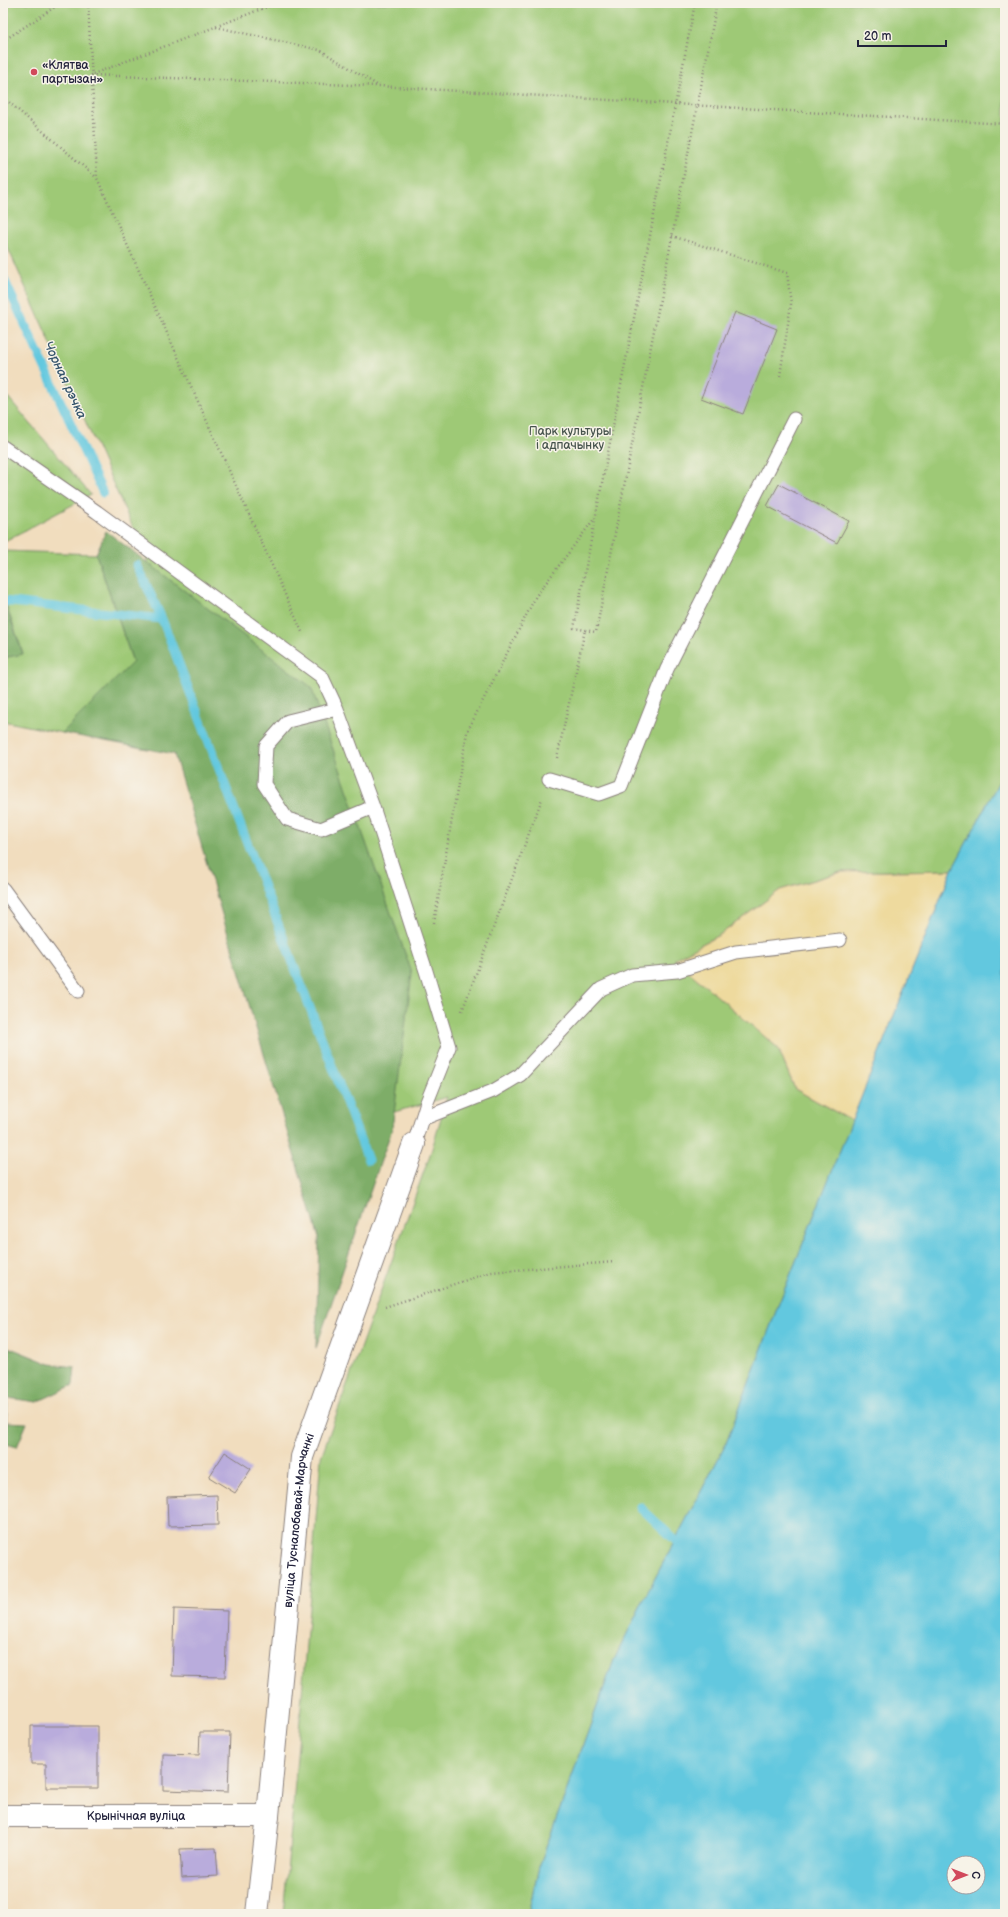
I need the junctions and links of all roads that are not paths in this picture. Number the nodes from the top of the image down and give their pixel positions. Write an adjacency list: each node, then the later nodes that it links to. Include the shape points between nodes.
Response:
1 (794, 419): 4 (lane, via 667,669 621,786 599,794)
2 (3, 447): 3 (lane, via 97,512 322,677)
3 (337, 709): 5 (lane); 5 (lane, via 288,721 266,746 264,784 286,819 321,829)
4 (549, 779)
5 (373, 807): 9 (lane, via 449,1048)
6 (3, 889): 8 (lane)
7 (840, 940): 9 (lane, via 736,952 677,971 632,975 601,989 520,1075 493,1091)
8 (78, 991)
9 (422, 1119): 10 (lane)
10 (414, 1144): 12 (street, вуліца Тусналобавай-Марчанкі, via 302,1457)
11 (3, 1816): 12 (street, Крынічная вуліца)
12 (268, 1816): 13 (street, вуліца Тусналобавай-Марчанкі)
13 (257, 1914)

